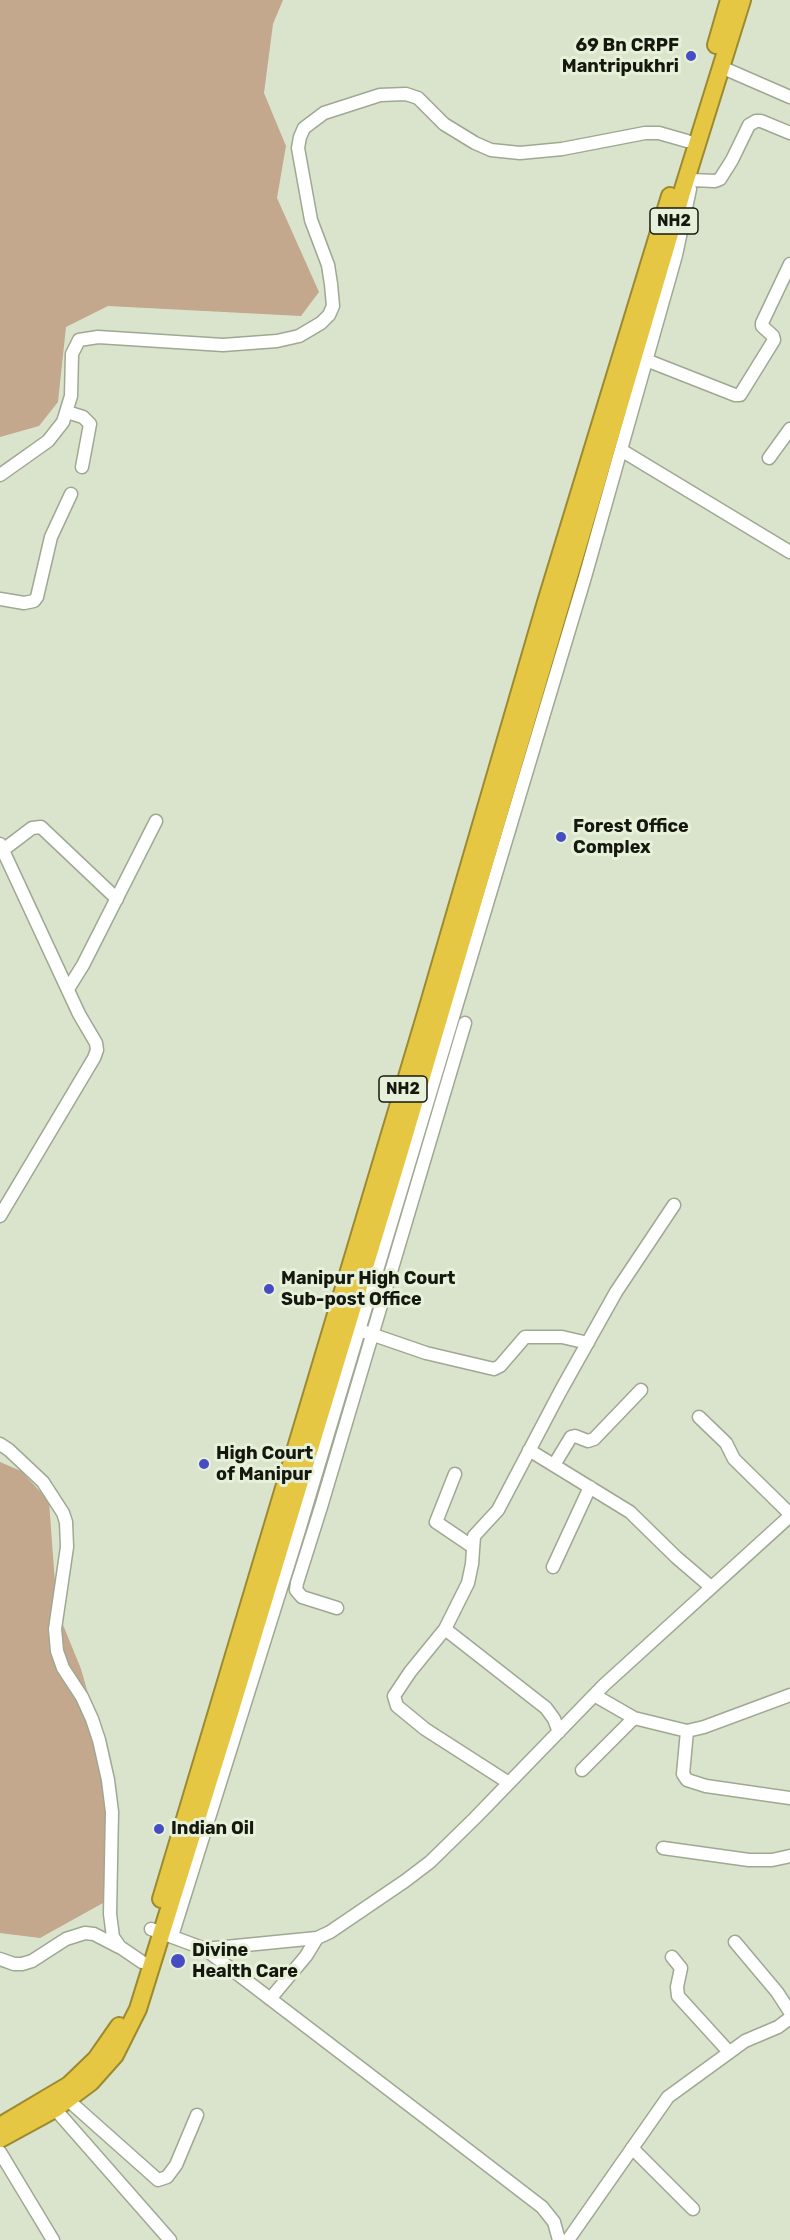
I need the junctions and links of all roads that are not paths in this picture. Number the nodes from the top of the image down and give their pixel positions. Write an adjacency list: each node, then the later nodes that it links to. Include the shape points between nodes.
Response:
1 (729, 0): 6 (highway, NH2)
2 (742, 0): 3 (highway, NH2)
3 (721, 67): 4 (street); 6 (highway, NH2)
4 (790, 97)
5 (790, 133): 7 (street, via 756,121 749,125 720,179)
6 (692, 142): 7 (street); 10 (street, via 645,133 562,149 520,153 491,150 444,124 418,99 406,94 380,95 324,113 304,128 298,148 311,220 330,274 333,306 329,315 299,336 277,341 223,345 85,338 75,345 72,354); 52 (highway, NH2, via 543,613)
7 (691, 180): 9 (street, via 676,255)
8 (790, 264): 9 (street, via 762,323 774,340 740,395)
9 (646, 360): 12 (street)
10 (67, 412): 14 (street, via 90,424); 15 (street, via 48,441)
11 (788, 437): 13 (street)
12 (621, 450): 17 (street); 26 (street)
13 (769, 458)
14 (82, 467)
15 (0, 475)
16 (71, 494): 18 (street, via 51,537 37,597 24,603)
17 (790, 552)
18 (0, 598)
19 (156, 821): 21 (street)
20 (2, 847): 21 (street, via 32,828 41,827); 22 (street)
21 (117, 899): 22 (street)
22 (68, 989): 25 (street, via 96,1043 96,1053)
23 (465, 1023): 27 (street)
24 (674, 1205): 28 (street, via 616,1292)
25 (0, 1216)
26 (358, 1329): 27 (street); 52 (street, via 290,1559)
27 (372, 1335): 28 (street, via 494,1369 525,1337 562,1337); 40 (street, via 296,1590 302,1597)
28 (588, 1343): 32 (street)
29 (641, 1390): 33 (street, via 594,1439 571,1437)
30 (699, 1417): 36 (street)
31 (0, 1444): 55 (street, via 43,1482 66,1522 67,1547 55,1629 57,1651 92,1719 106,1770 112,1812 111,1928)
32 (529, 1450): 33 (street); 37 (street, via 498,1510 474,1536)
33 (554, 1465): 35 (street)
34 (455, 1474): 37 (street, via 436,1522)
35 (590, 1487): 38 (street); 39 (street, via 630,1512)
36 (790, 1515): 39 (street)
37 (473, 1547): 41 (street, via 468,1583)
38 (552, 1567)
39 (711, 1587): 42 (street)
40 (337, 1608)
41 (445, 1629): 46 (street, via 546,1708); 48 (street, via 410,1672 394,1701 425,1729)
42 (594, 1695): 44 (street); 46 (street)
43 (790, 1695): 45 (street)
44 (634, 1718): 45 (street); 47 (street)
45 (687, 1731): 49 (street, via 683,1774 687,1780)
46 (559, 1732): 48 (street)
47 (582, 1770)
48 (509, 1783): 53 (street, via 430,1862)
49 (790, 1798)
50 (663, 1848): 51 (street, via 748,1860)
51 (790, 1856)
52 (162, 1933): 56 (street); 59 (highway, NH2); 64 (highway, NH2, via 138,2009 116,2055 91,2082)
53 (317, 1938): 56 (street); 60 (street)
54 (735, 1942): 61 (street)
55 (120, 1947): 58 (street, via 85,1933 66,1939 32,1961 14,1964); 59 (street)
56 (205, 1949): 60 (street)
57 (672, 1958): 63 (street, via 681,1968 678,1996)
58 (0, 1959)
59 (142, 1962): 66 (highway, NH2, via 117,2030 96,2059 69,2085)
60 (270, 1999): 73 (street, via 542,2206 554,2222)
61 (790, 2012)
62 (790, 2018): 63 (street)
63 (729, 2052): 68 (street, via 668,2097)
64 (61, 2104): 65 (street, via 158,2180 171,2173); 67 (highway, NH2); 72 (street)
65 (197, 2115)
66 (0, 2126)
67 (0, 2139)
68 (632, 2148): 70 (street); 74 (street)
69 (0, 2152): 71 (street)
70 (693, 2209)
71 (53, 2240)
72 (170, 2240)
73 (559, 2240)
74 (568, 2240)

